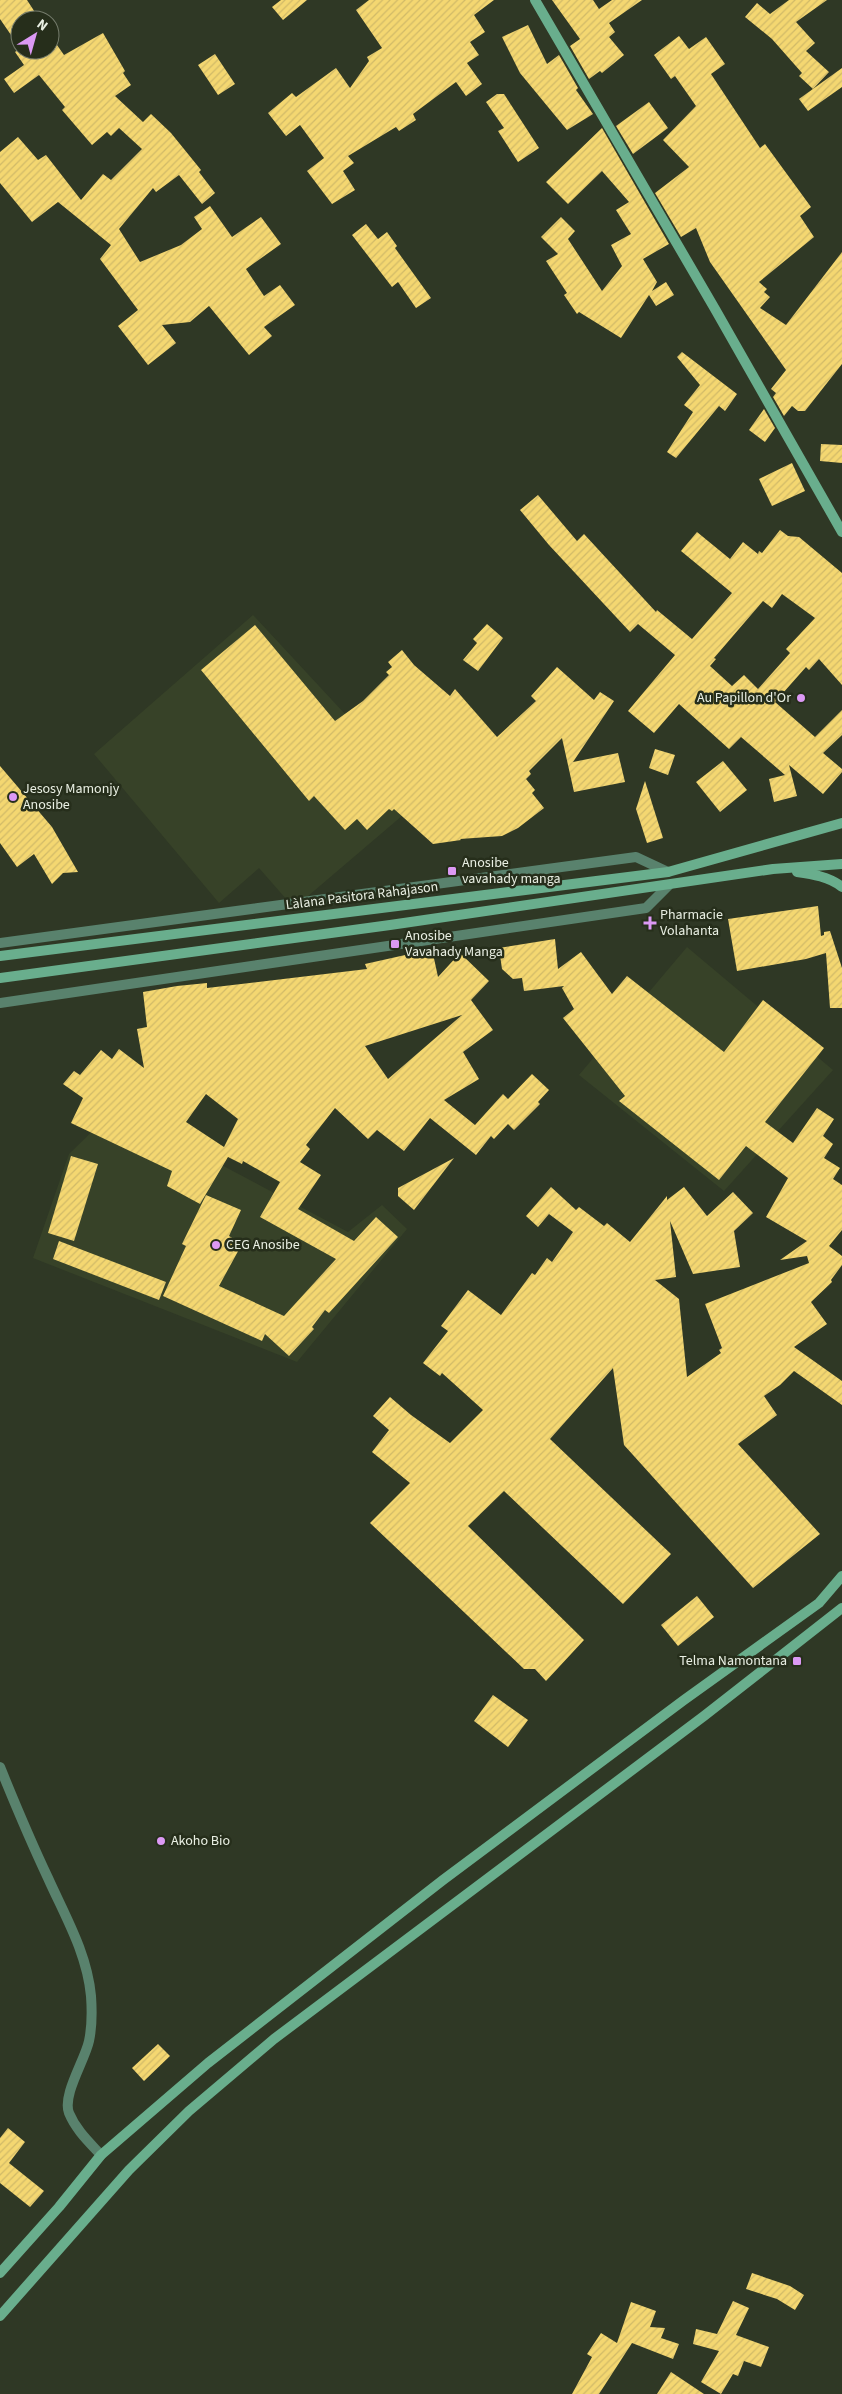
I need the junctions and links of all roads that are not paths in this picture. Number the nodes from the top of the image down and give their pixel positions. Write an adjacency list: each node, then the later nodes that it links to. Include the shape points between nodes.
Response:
1 (535, 0): 2 (street)
2 (842, 532)
3 (842, 823): 6 (street, Làlana Pasitora Rahajason)
4 (842, 864): 5 (street)
5 (773, 869): 7 (street); 8 (street, via 813,874)
6 (668, 872): 9 (street, via 636,857); 10 (street, Làlana Pasitora Rahajason)
7 (669, 885): 11 (street); 12 (street, via 646,908)
8 (842, 887)
9 (0, 943)
10 (0, 956)
11 (0, 978)
12 (0, 1003)
13 (842, 1576): 16 (street, via 818,1603 443,1880 208,2063)
14 (842, 1608): 18 (street, via 688,1728 274,2039 189,2111 129,2170)
15 (0, 1767): 16 (street, via 75,1933 83,1958 91,1994 92,2018 89,2041 70,2092 68,2112 82,2136)
16 (101, 2155): 17 (street)
17 (0, 2273)
18 (0, 2316)

